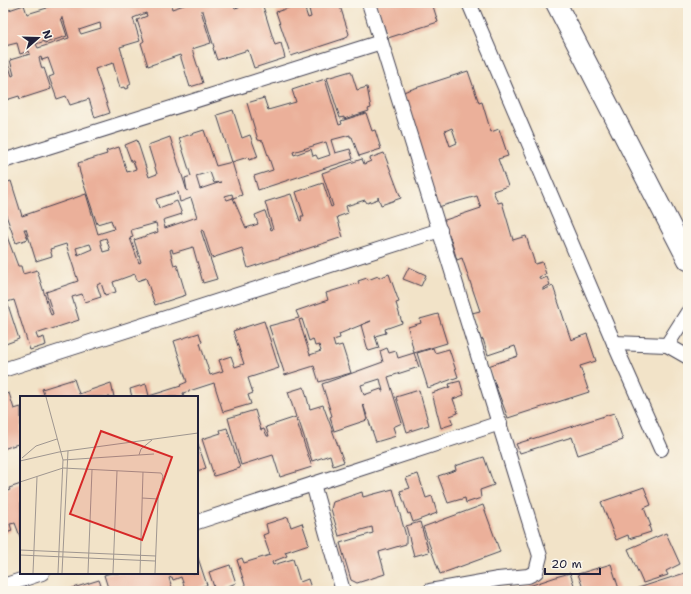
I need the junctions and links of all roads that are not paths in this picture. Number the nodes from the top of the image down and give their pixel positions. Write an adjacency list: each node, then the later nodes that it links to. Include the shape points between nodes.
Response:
1 (369, 3): 4 (street)
2 (469, 3): 9 (street)
3 (556, 3): 7 (main road)
4 (381, 42): 5 (street); 6 (street)
5 (3, 161)
6 (440, 230): 12 (street); 13 (street)
7 (688, 260)
8 (688, 312): 10 (street)
9 (614, 343): 10 (street); 14 (street)
10 (667, 345): 11 (street)
11 (688, 357)
12 (3, 370)
13 (500, 423): 15 (street); 20 (street, via 540,556 536,572 528,576 498,578)
14 (661, 449)
15 (313, 484): 16 (street); 19 (street)
16 (198, 522)
17 (39, 574): 18 (street)
18 (3, 586)
19 (343, 591)
20 (430, 591)

